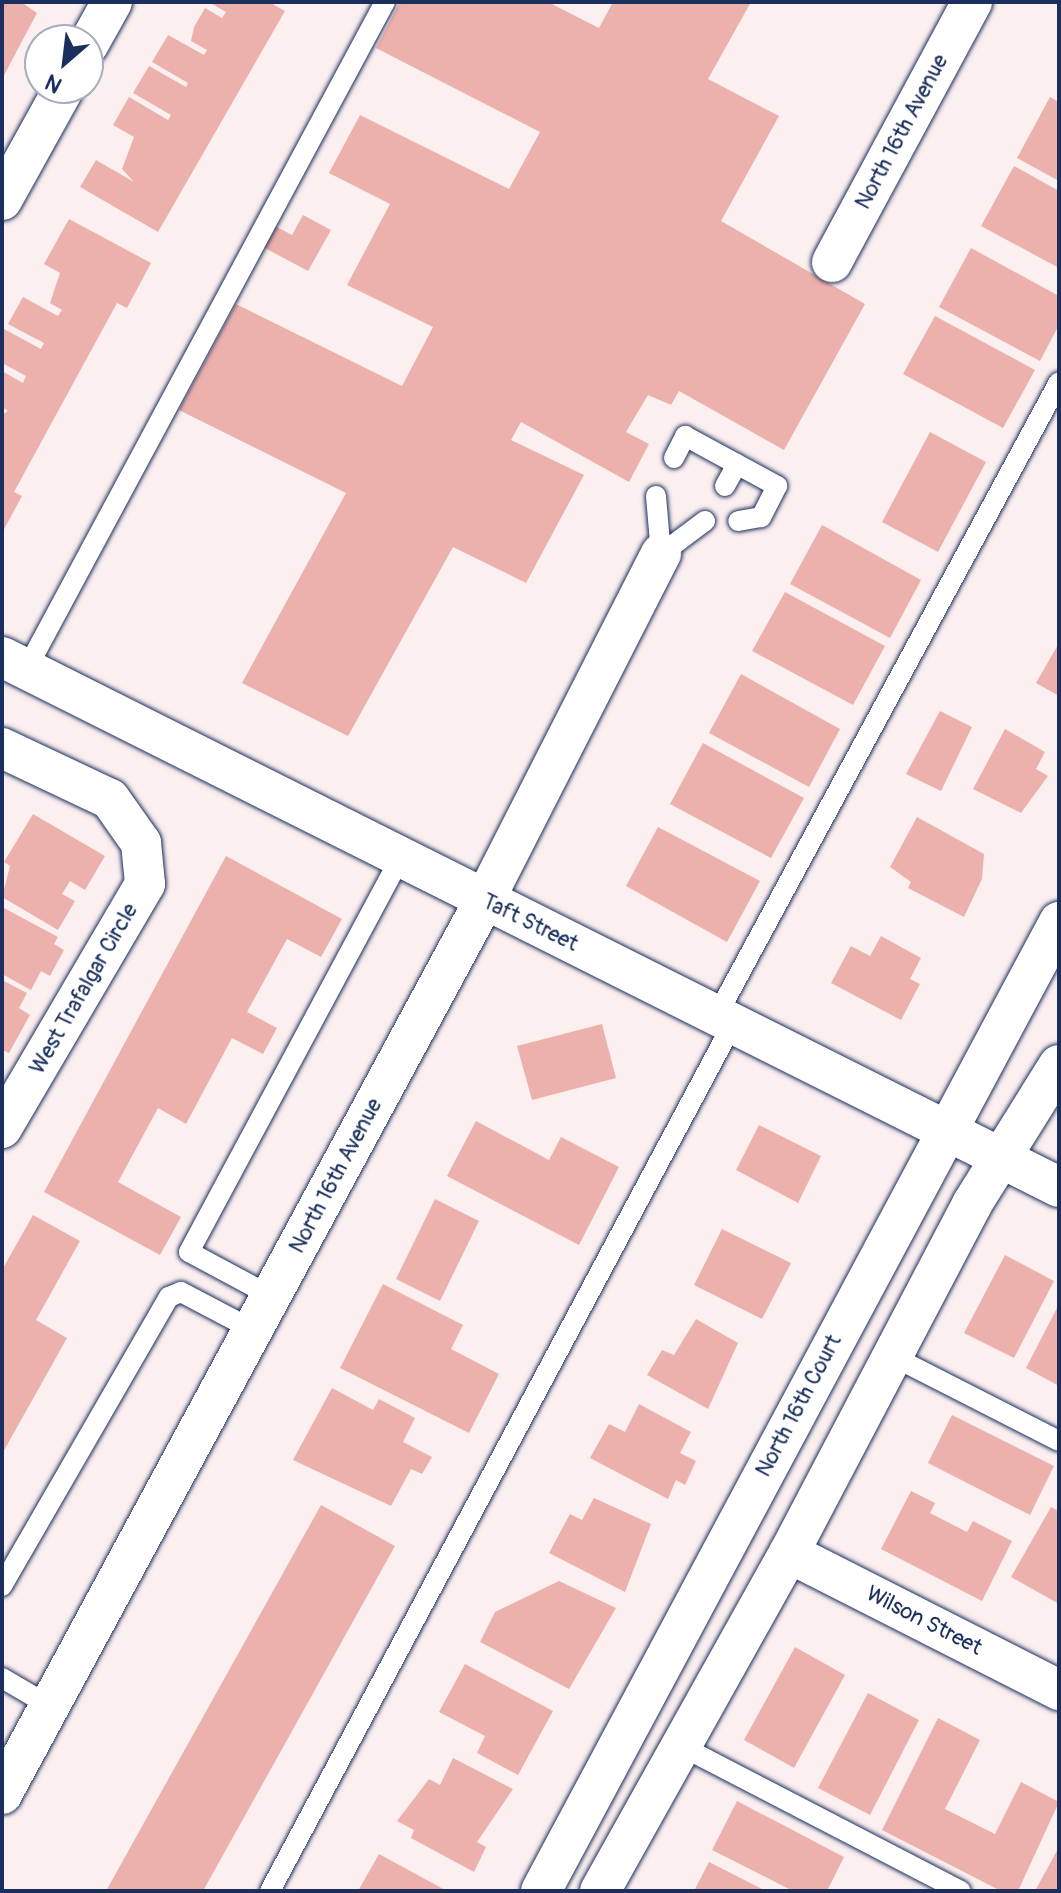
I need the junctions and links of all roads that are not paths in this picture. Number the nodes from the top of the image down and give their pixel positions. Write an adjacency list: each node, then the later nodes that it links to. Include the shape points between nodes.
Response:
1 (112, 2): 4 (street)
2 (385, 2): 16 (lane)
3 (972, 2): 7 (street, North 16th Avenue)
4 (100, 24)
5 (55, 104): 6 (street)
6 (2, 200)
7 (832, 262)
8 (1059, 382): 21 (lane)
9 (674, 458): 10 (lane, via 685,436)
10 (737, 464): 11 (lane); 14 (lane, via 777,486 761,517)
11 (725, 486)
12 (656, 496): 15 (lane)
13 (705, 521): 15 (lane)
14 (738, 521)
15 (661, 554): 19 (street, North 16th Avenue)
16 (14, 663): 18 (street, Taft Street)
17 (2, 748): 23 (street, West Trafalgar Circle, via 110,799 141,843 145,884)
18 (400, 859): 19 (street, Taft Street); 27 (lane, via 189,1252)
19 (484, 901): 21 (street, Taft Street); 27 (street, North 16th Avenue)
20 (1059, 922): 24 (street, North 16th Court)
21 (725, 1019): 24 (street, Taft Street); 37 (lane)
22 (1059, 1065): 25 (street, via 1031,1116)
23 (2, 1128)
24 (946, 1131): 25 (street, Taft Street); 38 (street, North 16th Court)
25 (998, 1156): 26 (street, Taft Street); 28 (street)
26 (1059, 1187)
27 (262, 1313): 31 (lane, via 181,1292 169,1297); 34 (street, North 16th Avenue)
28 (892, 1356): 29 (lane); 30 (street)
29 (1059, 1441)
30 (789, 1553): 33 (street, Wilson Street); 35 (street)
31 (2, 1586)
32 (2, 1678): 34 (lane)
33 (1059, 1690)
34 (50, 1706): 36 (street, North 16th Avenue)
35 (681, 1746): 39 (street); 40 (lane)
36 (2, 1794)
37 (270, 1891)
38 (541, 1891)
39 (600, 1891)
40 (961, 1891)

